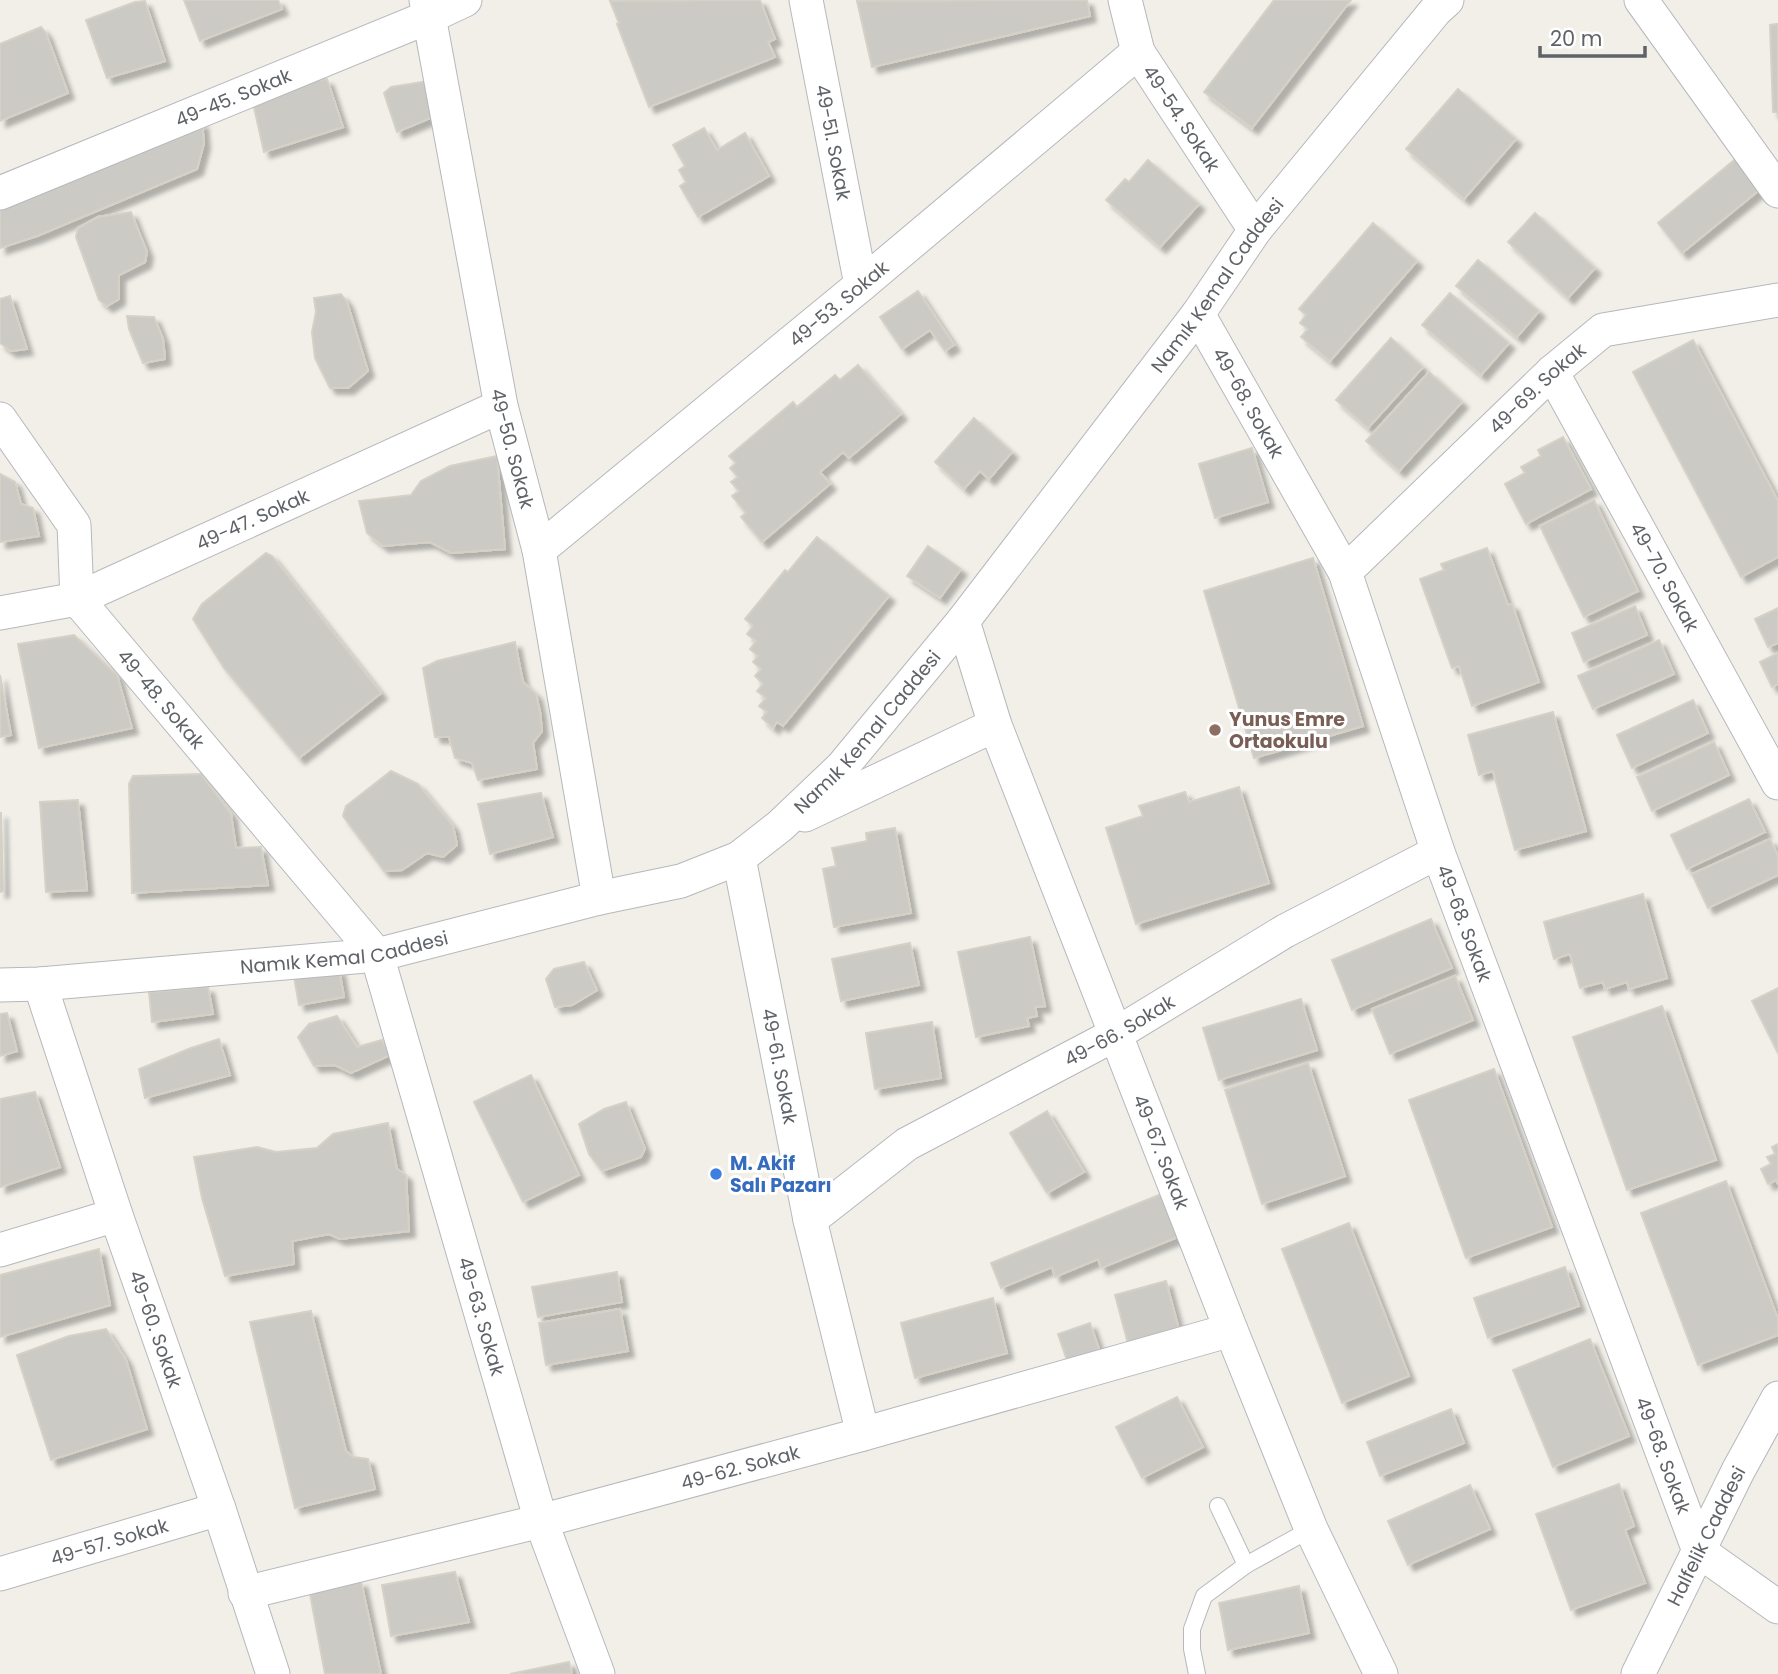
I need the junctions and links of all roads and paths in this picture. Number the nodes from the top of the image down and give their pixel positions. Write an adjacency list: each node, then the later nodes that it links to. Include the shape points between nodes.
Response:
1 (465, 0): 6 (street, 49-45. Sokak)
2 (806, 0): 11 (street, 49-51. Sokak)
3 (1125, 0): 7 (street, 49-54. Sokak)
4 (1641, 0): 8 (street)
5 (1437, 3): 10 (street, Namık Kemal Caddesi)
6 (428, 8): 9 (street, 49-45. Sokak); 15 (street, 49-50. Sokak)
7 (1138, 52): 10 (street, 49-54. Sokak); 11 (street, 49-53. Sokak)
8 (1778, 191)
9 (0, 193)
10 (1255, 230): 13 (street, Namık Kemal Caddesi)
11 (861, 285): 17 (street, 49-53. Sokak)
12 (1778, 300): 14 (street, 49-69. Sokak, via 1603,330)
13 (1198, 314): 18 (street, 49-68. Sokak); 21 (street, Namık Kemal Caddesi)
14 (1552, 372): 18 (street, 49-69. Sokak); 23 (street, 49-70. Sokak)
15 (500, 406): 17 (street, 49-50. Sokak); 19 (street, 49-47. Sokak)
16 (0, 419): 19 (street, via 74,525)
17 (539, 550): 27 (street, 49-50. Sokak)
18 (1345, 572): 25 (street, 49-68. Sokak)
19 (78, 599): 20 (street, 49-47. Sokak); 28 (street, 49-48. Sokak)
20 (0, 613)
21 (963, 621): 22 (street, 49-67. Sokak); 24 (street, Namık Kemal Caddesi, via 842,767)
22 (995, 725): 24 (street); 31 (street, 49-67. Sokak)
23 (1778, 783)
24 (780, 826): 26 (street, Namık Kemal Caddesi)
25 (1438, 852): 31 (street, 49-66. Sokak, via 1285,931); 42 (street, 49-68. Sokak)
26 (740, 858): 27 (street, Namık Kemal Caddesi, via 681,881); 33 (street, 49-61. Sokak)
27 (599, 898): 28 (street, Namık Kemal Caddesi)
28 (377, 955): 29 (street, Namık Kemal Caddesi); 40 (street, 49-63. Sokak)
29 (40, 984): 30 (street, Namık Kemal Caddesi); 32 (street, 49-60. Sokak)
30 (0, 985)
31 (1116, 1034): 33 (street, 49-66. Sokak, via 907,1144); 35 (street, 49-67. Sokak)
32 (116, 1215): 34 (street); 39 (street, 49-60. Sokak)
33 (810, 1220): 37 (street, 49-61. Sokak)
34 (0, 1250)
35 (1231, 1330): 37 (street, 49-62. Sokak); 41 (street, 49-67. Sokak)
36 (1778, 1398): 42 (street, Halfelik Caddesi)
37 (863, 1434): 40 (street, 49-62. Sokak)
38 (1218, 1506): 43 (lane)
39 (219, 1509): 44 (street, 49-57. Sokak); 45 (street, 49-60. Sokak)
40 (541, 1521): 45 (street, 49-62. Sokak); 48 (street, 49-63. Sokak)
41 (1311, 1529): 43 (lane); 50 (street, 49-67. Sokak)
42 (1699, 1551): 46 (street); 51 (street, Halfelik Caddesi)
43 (1246, 1565): 49 (lane, via 1204,1596 1192,1629)
44 (0, 1574)
45 (246, 1593): 47 (street, 49-60. Sokak)
46 (1778, 1607)
47 (273, 1674)
48 (598, 1674)
49 (1197, 1674)
50 (1381, 1674)
51 (1639, 1674)

